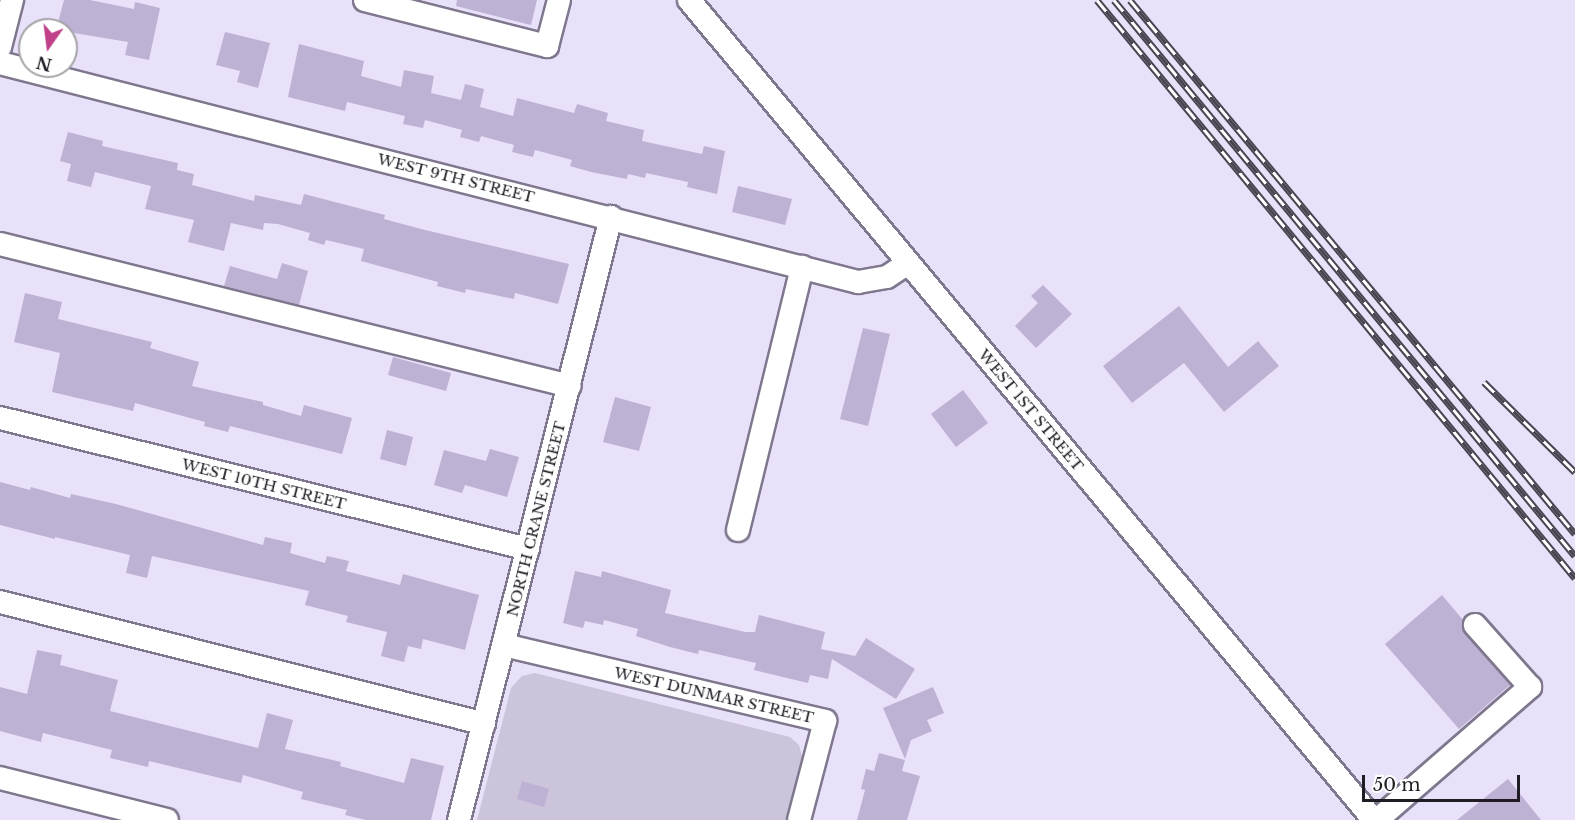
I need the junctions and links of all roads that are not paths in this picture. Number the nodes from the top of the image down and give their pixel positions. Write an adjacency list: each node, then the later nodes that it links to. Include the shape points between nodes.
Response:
1 (12, 0): 5 (street)
2 (365, 0): 3 (street, via 547,45)
3 (559, 0)
4 (689, 0): 9 (street, WEST 1ST STREET)
5 (0, 47)
6 (0, 63): 7 (street, WEST 9TH STREET)
7 (611, 217): 10 (street, WEST 9TH STREET); 11 (street, NORTH CRANE STREET)
8 (0, 244): 11 (street)
9 (908, 263): 10 (street, WEST 9TH STREET, via 887,277 858,282); 23 (street, WEST 1ST STREET)
10 (802, 267): 13 (street)
11 (570, 386): 14 (street, NORTH CRANE STREET)
12 (0, 418): 14 (street, WEST 10TH STREET)
13 (738, 530)
14 (528, 549): 17 (street, NORTH CRANE STREET)
15 (0, 602): 18 (street)
16 (1475, 625): 23 (street, via 1530,687)
17 (504, 645): 18 (street, NORTH CRANE STREET); 22 (street, WEST DUNMAR STREET, via 825,721)
18 (484, 724): 21 (street, NORTH CRANE STREET)
19 (0, 778): 20 (street)
20 (167, 820)
21 (459, 820)
22 (799, 820)
23 (1375, 820)

